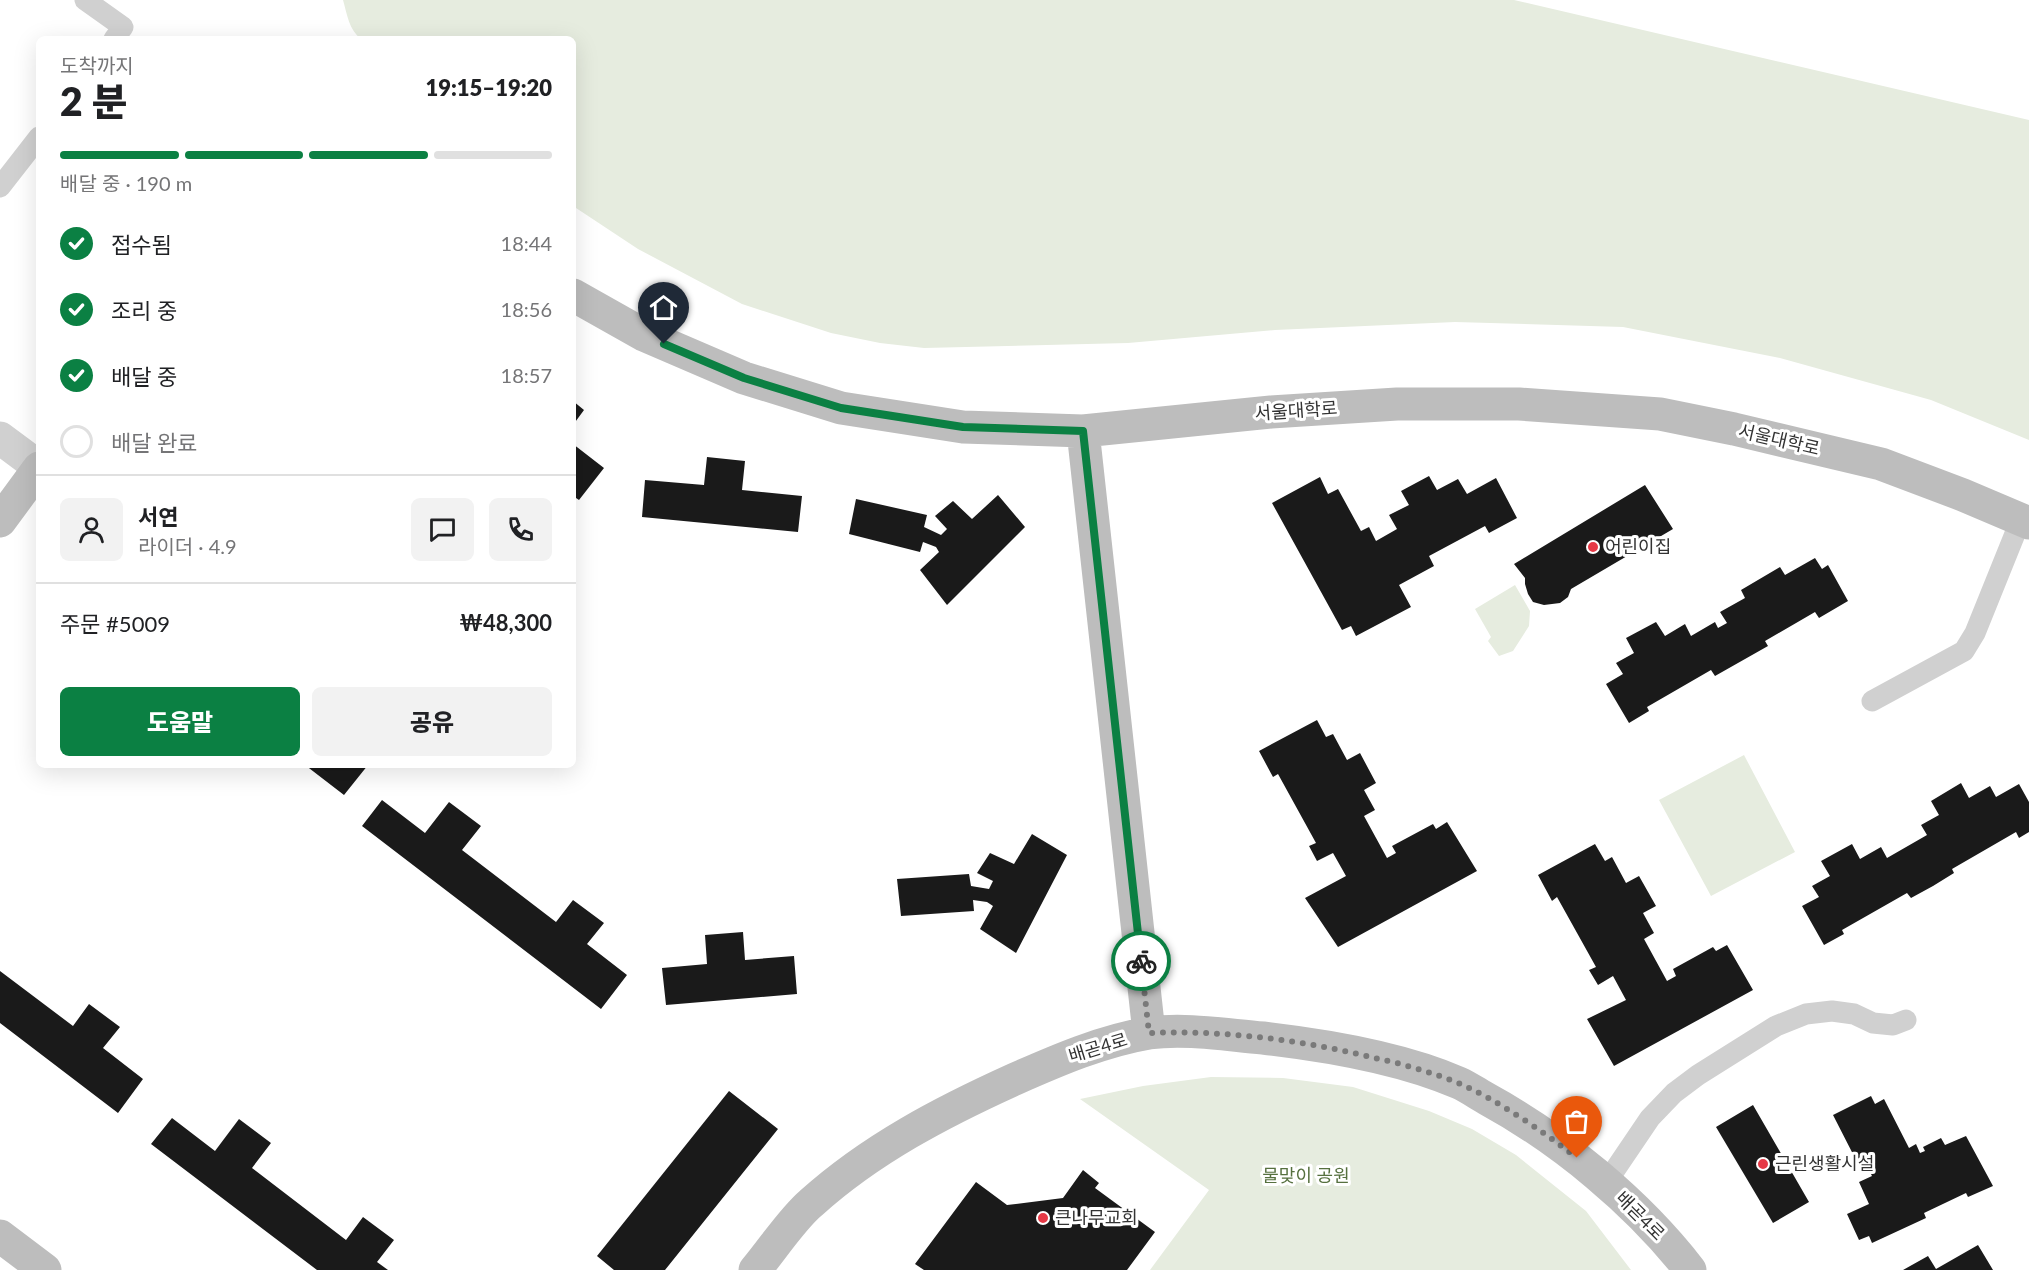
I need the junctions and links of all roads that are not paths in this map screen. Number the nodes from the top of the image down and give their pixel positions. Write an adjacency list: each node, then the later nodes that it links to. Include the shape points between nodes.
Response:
1 (85, 0): 2 (lane, via 123,27)
2 (116, 36)
3 (36, 141): 4 (lane)
4 (0, 187)
5 (576, 297): 6 (street, 서울대학로, via 644,335 744,378 841,408 963,427)
6 (1083, 431): 11 (street, 서울대학로, via 1397,404 1519,404 1660,414 1881,464); 14 (street)
7 (0, 438): 8 (street)
8 (36, 465)
9 (36, 471): 10 (street)
10 (0, 521)
11 (2025, 521): 12 (lane, via 1964,651)
12 (1872, 701)
13 (1906, 1020): 15 (lane, via 1893,1025 1873,1023 1854,1014 1832,1011 1806,1014 1776,1026 1674,1093 1650,1118)
14 (1149, 1033): 15 (street, 배곧4로, via 1213,1033 1288,1041 1406,1065 1458,1083 1513,1113); 18 (street, 배곧4로, via 1102,1044 1056,1061 964,1101 882,1148 809,1204)
15 (1606, 1182): 19 (street, 배곧4로)
16 (0, 1236): 17 (street)
17 (45, 1270)
18 (755, 1270)
19 (1690, 1270)

